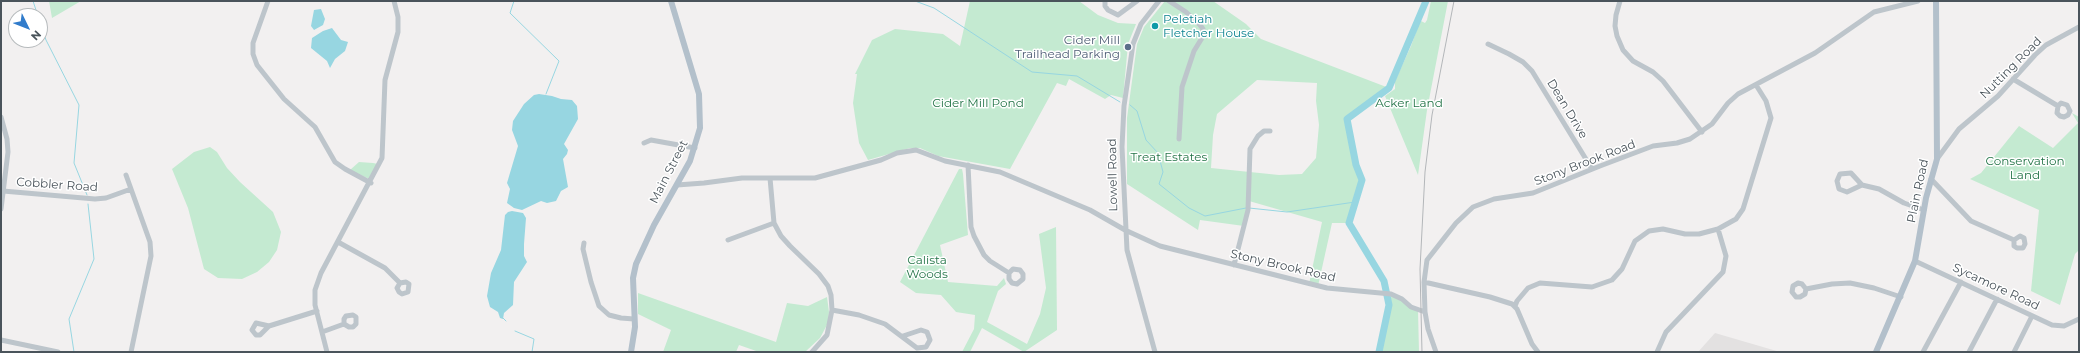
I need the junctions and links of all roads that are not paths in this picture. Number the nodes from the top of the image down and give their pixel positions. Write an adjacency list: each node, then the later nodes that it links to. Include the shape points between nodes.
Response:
1 (268, 1): 30 (street, via 253,43 257,65 284,100 316,127 335,162)
2 (394, 1): 30 (street, via 398,32 385,80 383,154)
3 (671, 1): 23 (main road, Main Street, via 699,94 700,128)
4 (1105, 1): 5 (street, via 1108,10 1118,15)
5 (1137, 1)
6 (1159, 1): 38 (street, Lowell Road, via 1137,32 1130,58 1123,116 1122,176)
7 (1169, 1): 19 (street, via 1186,12 1203,29 1202,38 1194,51 1182,87)
8 (1620, 1): 18 (street, via 1615,26 1623,50 1633,61 1663,81)
9 (1918, 1): 14 (street, Stony Brook Road, via 1879,9 1815,53)
10 (1936, 1): 21 (main road, Plain Road)
11 (2078, 30): 13 (street, Nutting Road, via 2046,45)
12 (1488, 44): 26 (street, Dean Drive, via 1523,62 1532,71)
13 (2013, 79): 15 (street); 22 (street, Nutting Road, via 1998,96 1959,129)
14 (1756, 85): 18 (street, Stony Brook Road, via 1734,97); 39 (street, via 1769,107 1769,125 1743,210 1736,220)
15 (2058, 106)
16 (1, 117): 34 (street, via 8,145)
17 (1270, 131): 45 (street, via 1262,132 1252,144 1248,210)
18 (1702, 132): 26 (street, Stony Brook Road, via 1686,140 1653,146)
19 (1179, 139)
20 (644, 143): 23 (street, via 651,140)
21 (1937, 146): 22 (street); 24 (main road, Plain Road)
22 (1945, 147): 24 (street, Nutting Road)
23 (695, 148): 31 (main road, Main Street)
24 (1937, 159): 29 (main road, Plain Road)
25 (968, 165): 28 (street, Stony Brook Road, via 909,150 815,178); 38 (street, Stony Brook Road, via 1000,172 1026,182 1090,210); 46 (street, via 971,227 974,236 984,255)
26 (1592, 169): 47 (street, Stony Brook Road, via 1533,194 1494,199 1473,207 1456,223 1427,260)
27 (126, 175): 33 (street)
28 (770, 178): 31 (street, Stony Brook Road); 37 (street)
29 (1931, 179): 36 (main road, Plain Road); 41 (street, via 1971,221)
30 (371, 183): 42 (street)
31 (677, 184): 58 (main road, Main Street, via 636,264 633,278)
32 (1862, 185): 32 (street, via 1847,192 1839,189 1837,182 1840,174 1848,172); 36 (street, via 1879,189 1904,203)
33 (131, 189): 34 (street, Cobbler Road, via 95,200); 66 (street, via 150,242 151,256)
34 (3, 191): 35 (street)
35 (1, 209)
36 (1924, 210): 44 (main road, Plain Road)
37 (774, 223): 40 (street); 54 (street, via 781,236 828,286)
38 (1125, 230): 45 (street, Stony Brook Road, via 1160,246); 70 (street, Lowell Road, via 1130,264)
39 (1718, 230): 53 (street, via 1690,235 1663,228 1649,231 1635,241 1622,269 1612,280 1592,287 1540,284 1528,288); 73 (street, via 1726,256 1723,272 1666,332)
40 (728, 240)
41 (2014, 240)
42 (338, 242): 49 (street, via 385,268); 55 (street, via 317,283 314,299)
43 (584, 243): 58 (street, via 583,249 599,306 609,315)
44 (1915, 261): 48 (street, Sycamore Road); 51 (main road, Plain Road)
45 (1234, 265): 56 (street, Stony Brook Road, via 1327,288 1391,294 1411,307)
46 (1009, 273)
47 (1424, 282): 53 (street, via 1490,296); 56 (street, Stony Brook Road)
48 (1961, 282): 52 (street, Sycamore Road); 75 (street)
49 (400, 283)
50 (1806, 289): 51 (street, via 1832,284 1856,284)
51 (1901, 297): 74 (main road, Plain Road)
52 (1997, 299): 57 (street, Sycamore Road); 76 (street)
53 (1515, 306): 72 (street)
54 (832, 310): 63 (street, via 880,321); 69 (street, via 827,335)
55 (317, 311): 61 (street); 62 (street)
56 (1425, 312): 71 (street)
57 (2032, 316): 59 (street, Sycamore Road, via 2052,325 2069,325); 77 (street)
58 (634, 319): 68 (main road, Main Street)
59 (2079, 319)
60 (344, 324): 62 (street)
61 (269, 326)
62 (322, 332): 67 (street)
63 (903, 336): 63 (street, via 920,349 928,345 930,340 927,332 921,330)
64 (1, 340): 65 (street)
65 (58, 352)
66 (131, 352)
67 (328, 352)
68 (631, 352)
69 (812, 352)
70 (1156, 352)
71 (1436, 352)
72 (1538, 352)
73 (1657, 352)
74 (1876, 352)
75 (1923, 352)
76 (1969, 352)
77 (2014, 352)

